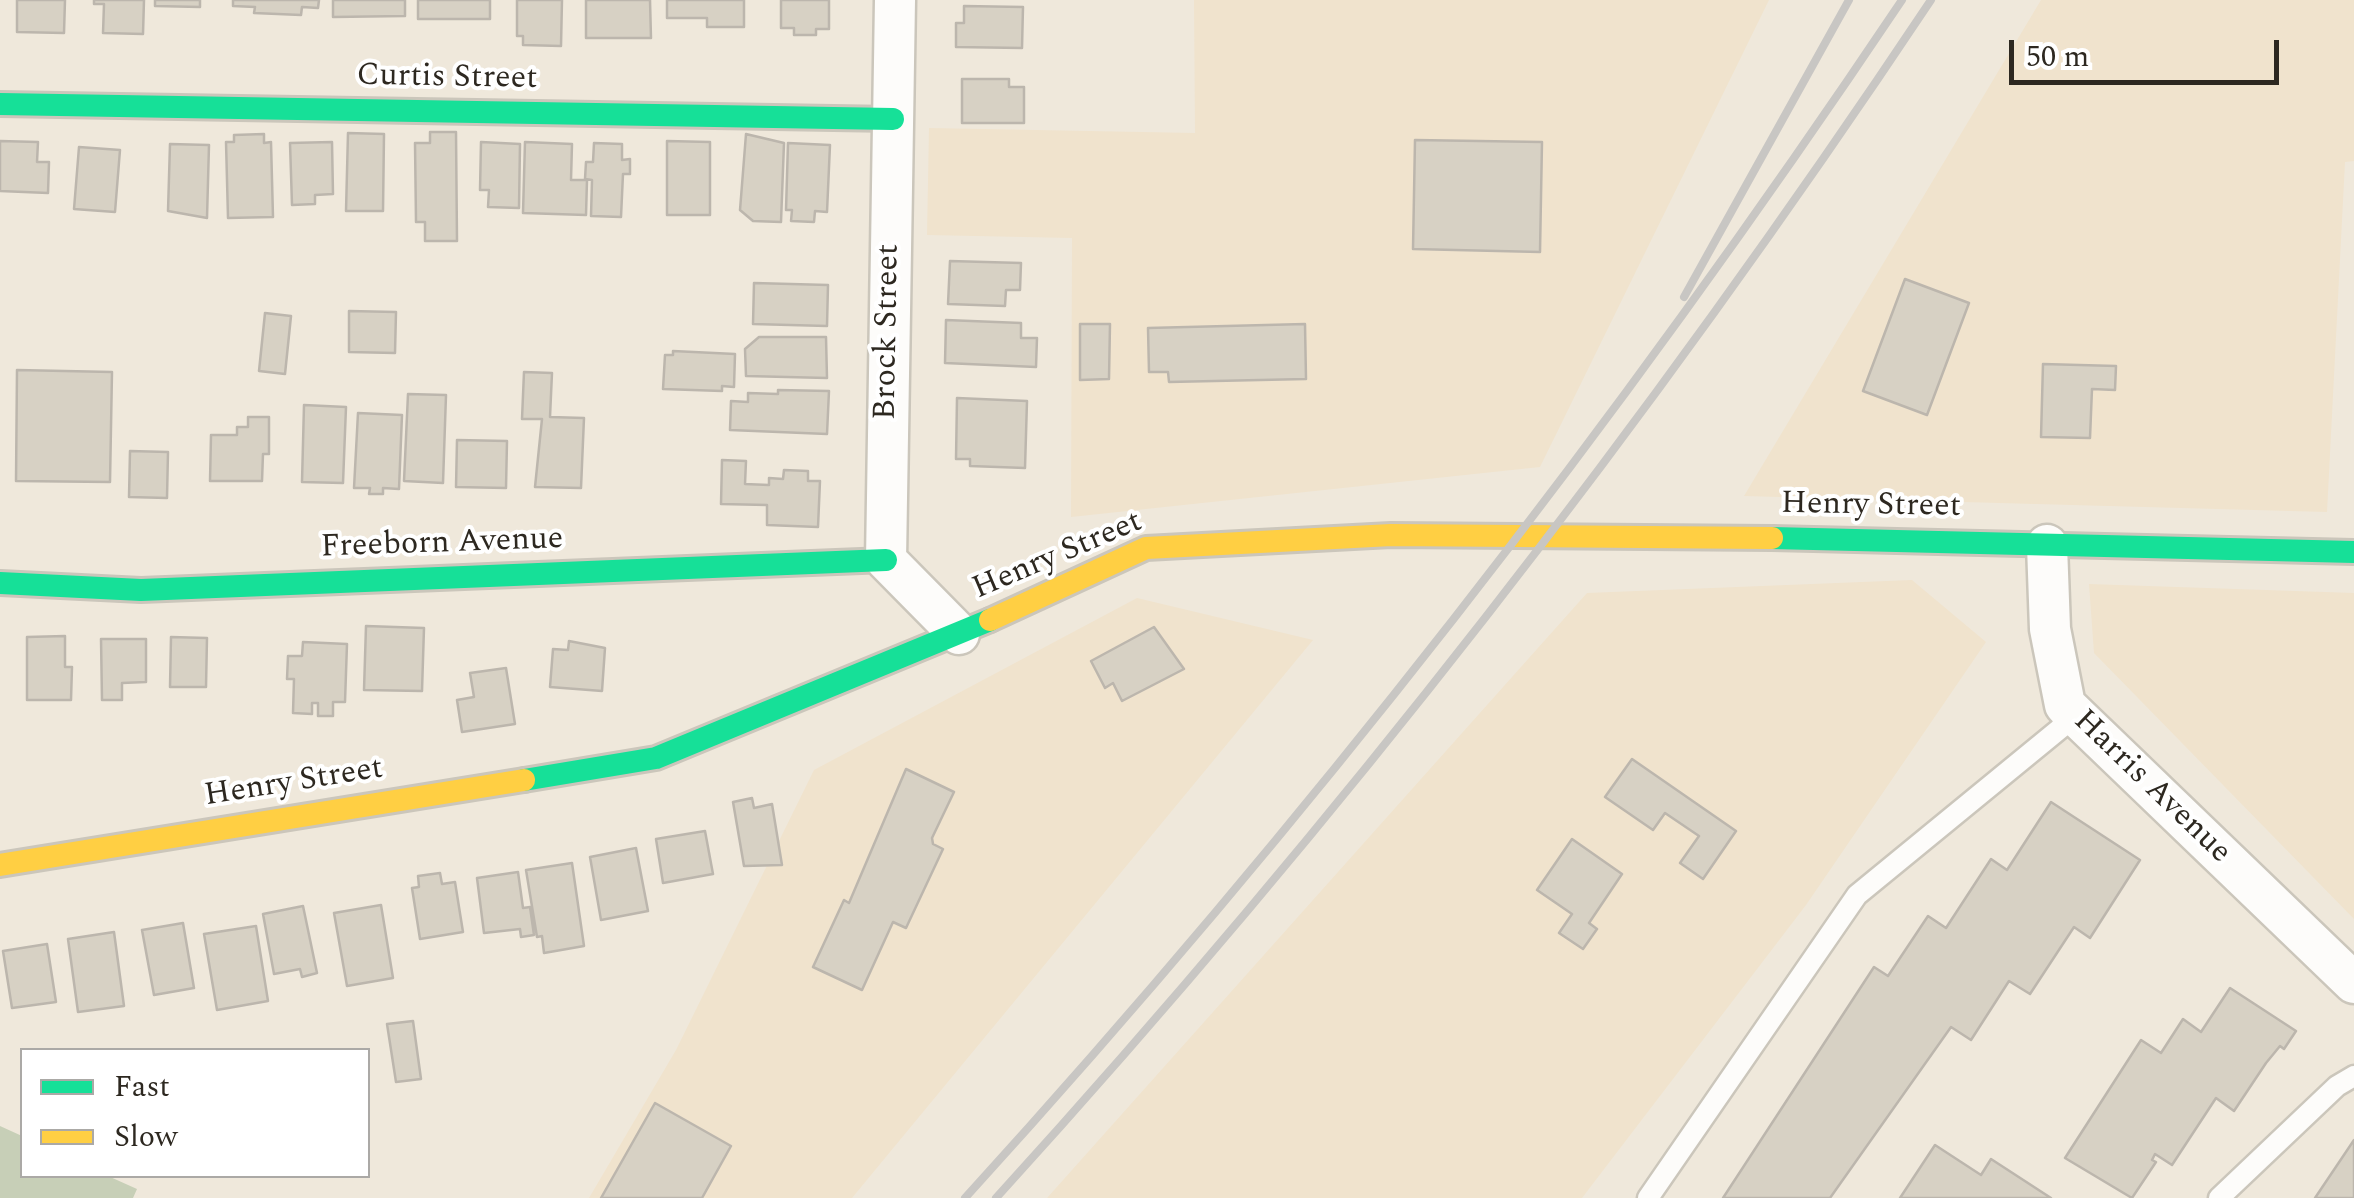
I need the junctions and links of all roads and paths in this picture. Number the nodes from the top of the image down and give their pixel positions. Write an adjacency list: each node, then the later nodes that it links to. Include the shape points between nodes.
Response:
1 (895, 0): 3 (street, Brock Street)
2 (0, 104): 3 (main road, Curtis Street)
3 (892, 119): 6 (street, Brock Street)
4 (2047, 545): 5 (main road, Henry Street); 8 (main road, Henry Street, via 1391,535 1146,548); 9 (street, Harris Avenue, via 2050,630)
5 (2354, 552)
6 (886, 560): 7 (main road, Freeborn Avenue, via 140,590); 8 (street)
7 (0, 583)
8 (960, 634): 10 (main road, Henry Street, via 656,758)
9 (2064, 706): 11 (street, Harris Avenue); 13 (lane, via 2062,727 1857,895)
10 (0, 866)
11 (2354, 983)
12 (2354, 1076): 14 (lane)
13 (1648, 1198)
14 (2219, 1198)

